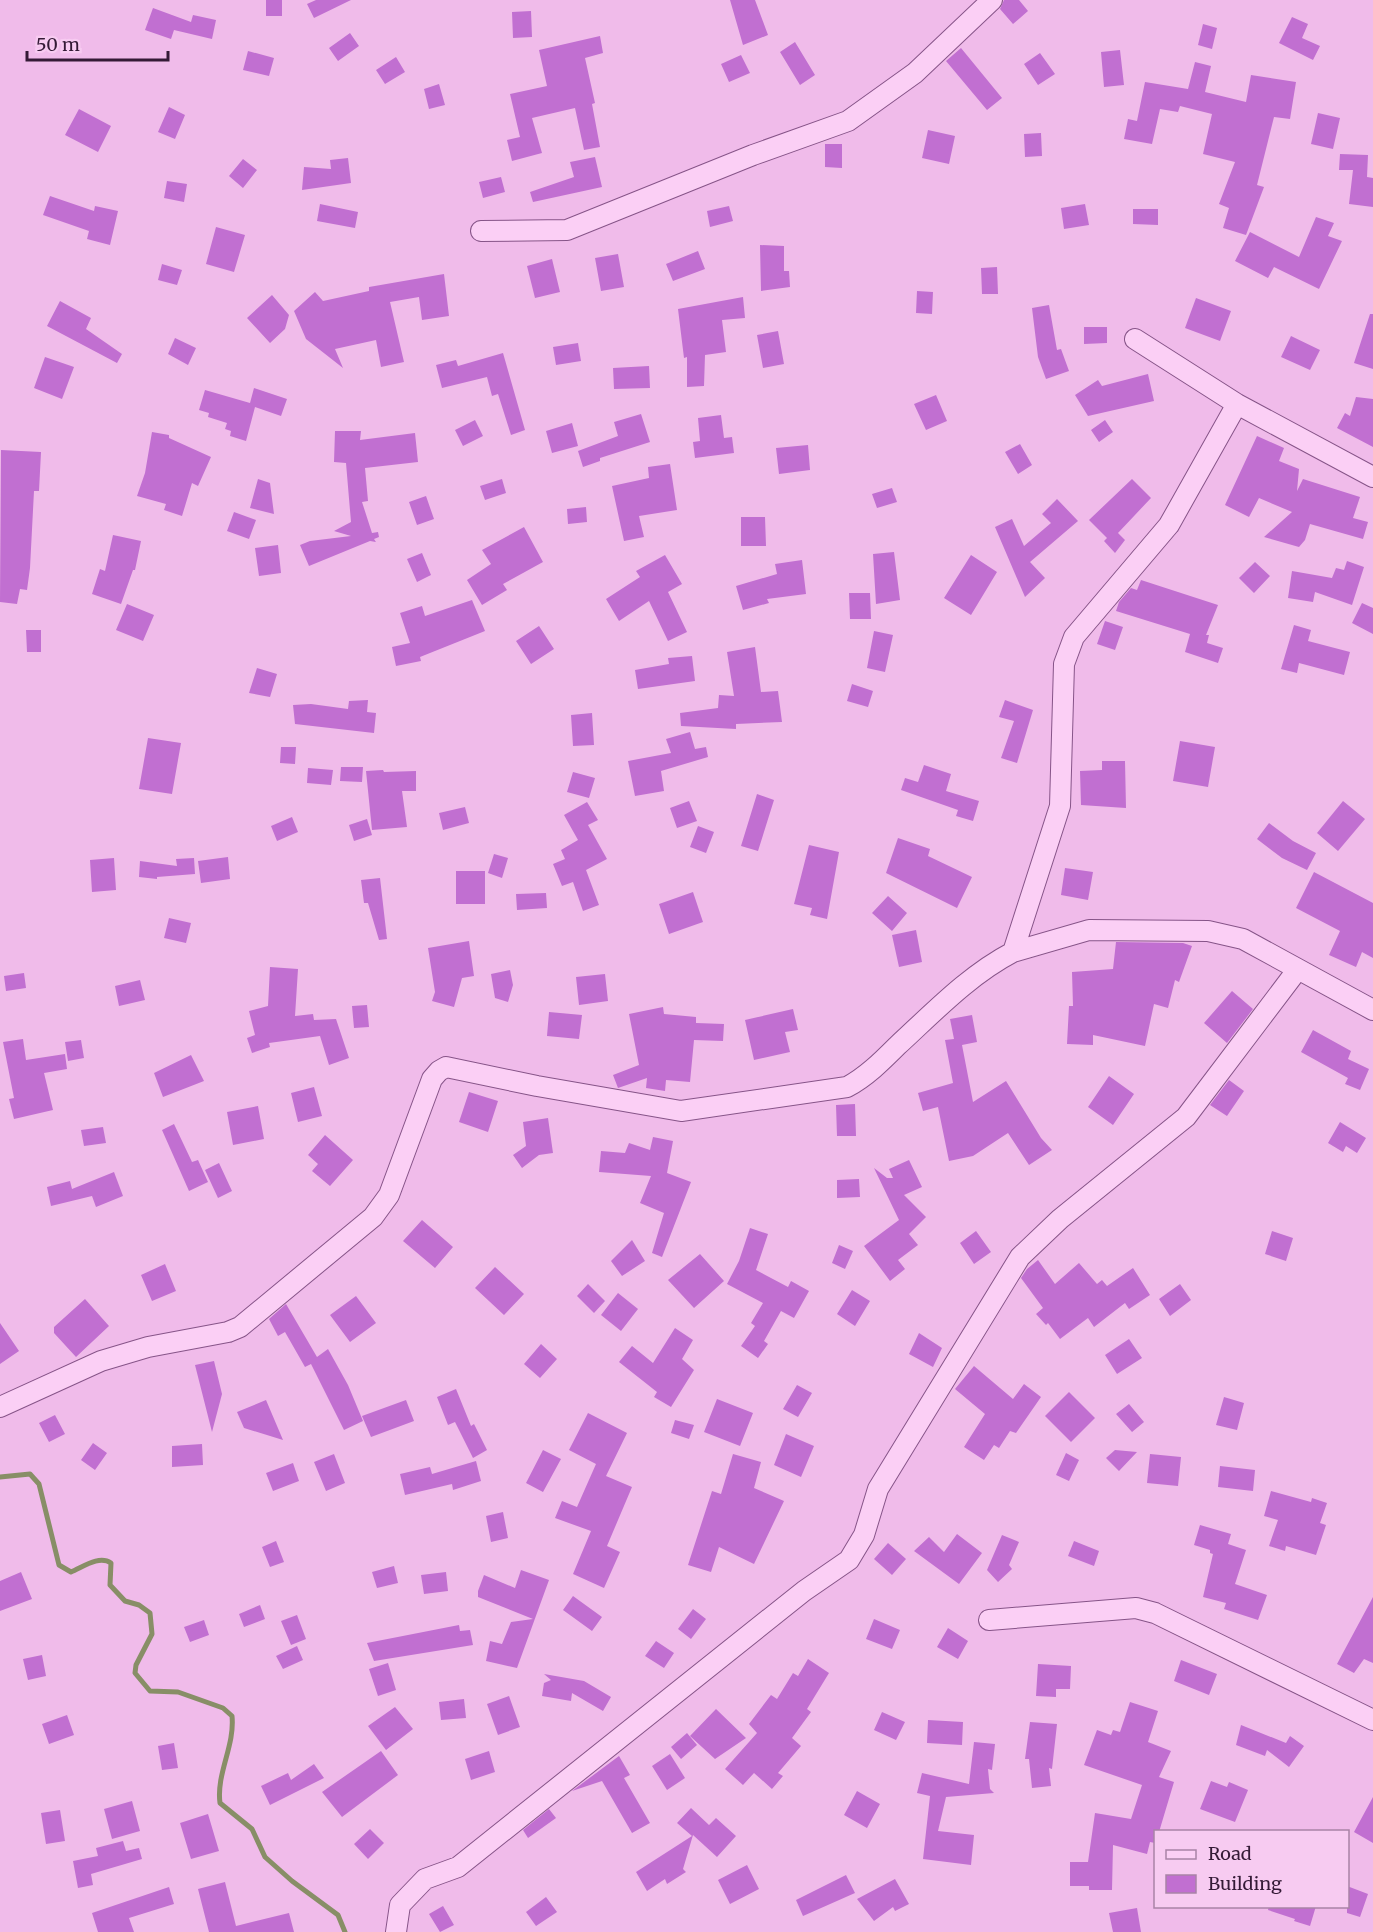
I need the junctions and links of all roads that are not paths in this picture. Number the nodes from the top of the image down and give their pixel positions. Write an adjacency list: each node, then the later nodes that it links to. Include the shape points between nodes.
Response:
1 (992, 0): 2 (street, via 915,73 848,121 567,230)
2 (481, 231)
3 (1134, 339): 4 (street)
4 (1237, 404): 5 (street); 6 (street, via 1174,518 1074,637 1067,651 1060,806)
5 (1373, 477)
6 (1013, 952): 7 (street, via 1089,930 1208,931 1243,939); 9 (street, via 966,982 847,1088 681,1111 446,1067 432,1078 382,1206 240,1326 101,1361)
7 (1298, 969): 8 (street); 12 (street, via 1186,1117 1060,1219 1020,1257 878,1489 864,1535 849,1560 804,1591 458,1867 425,1879 400,1905)
8 (1373, 1010)
9 (0, 1407)
10 (989, 1620): 11 (street, via 1136,1608 1155,1613)
11 (1373, 1720)
12 (396, 1932)

